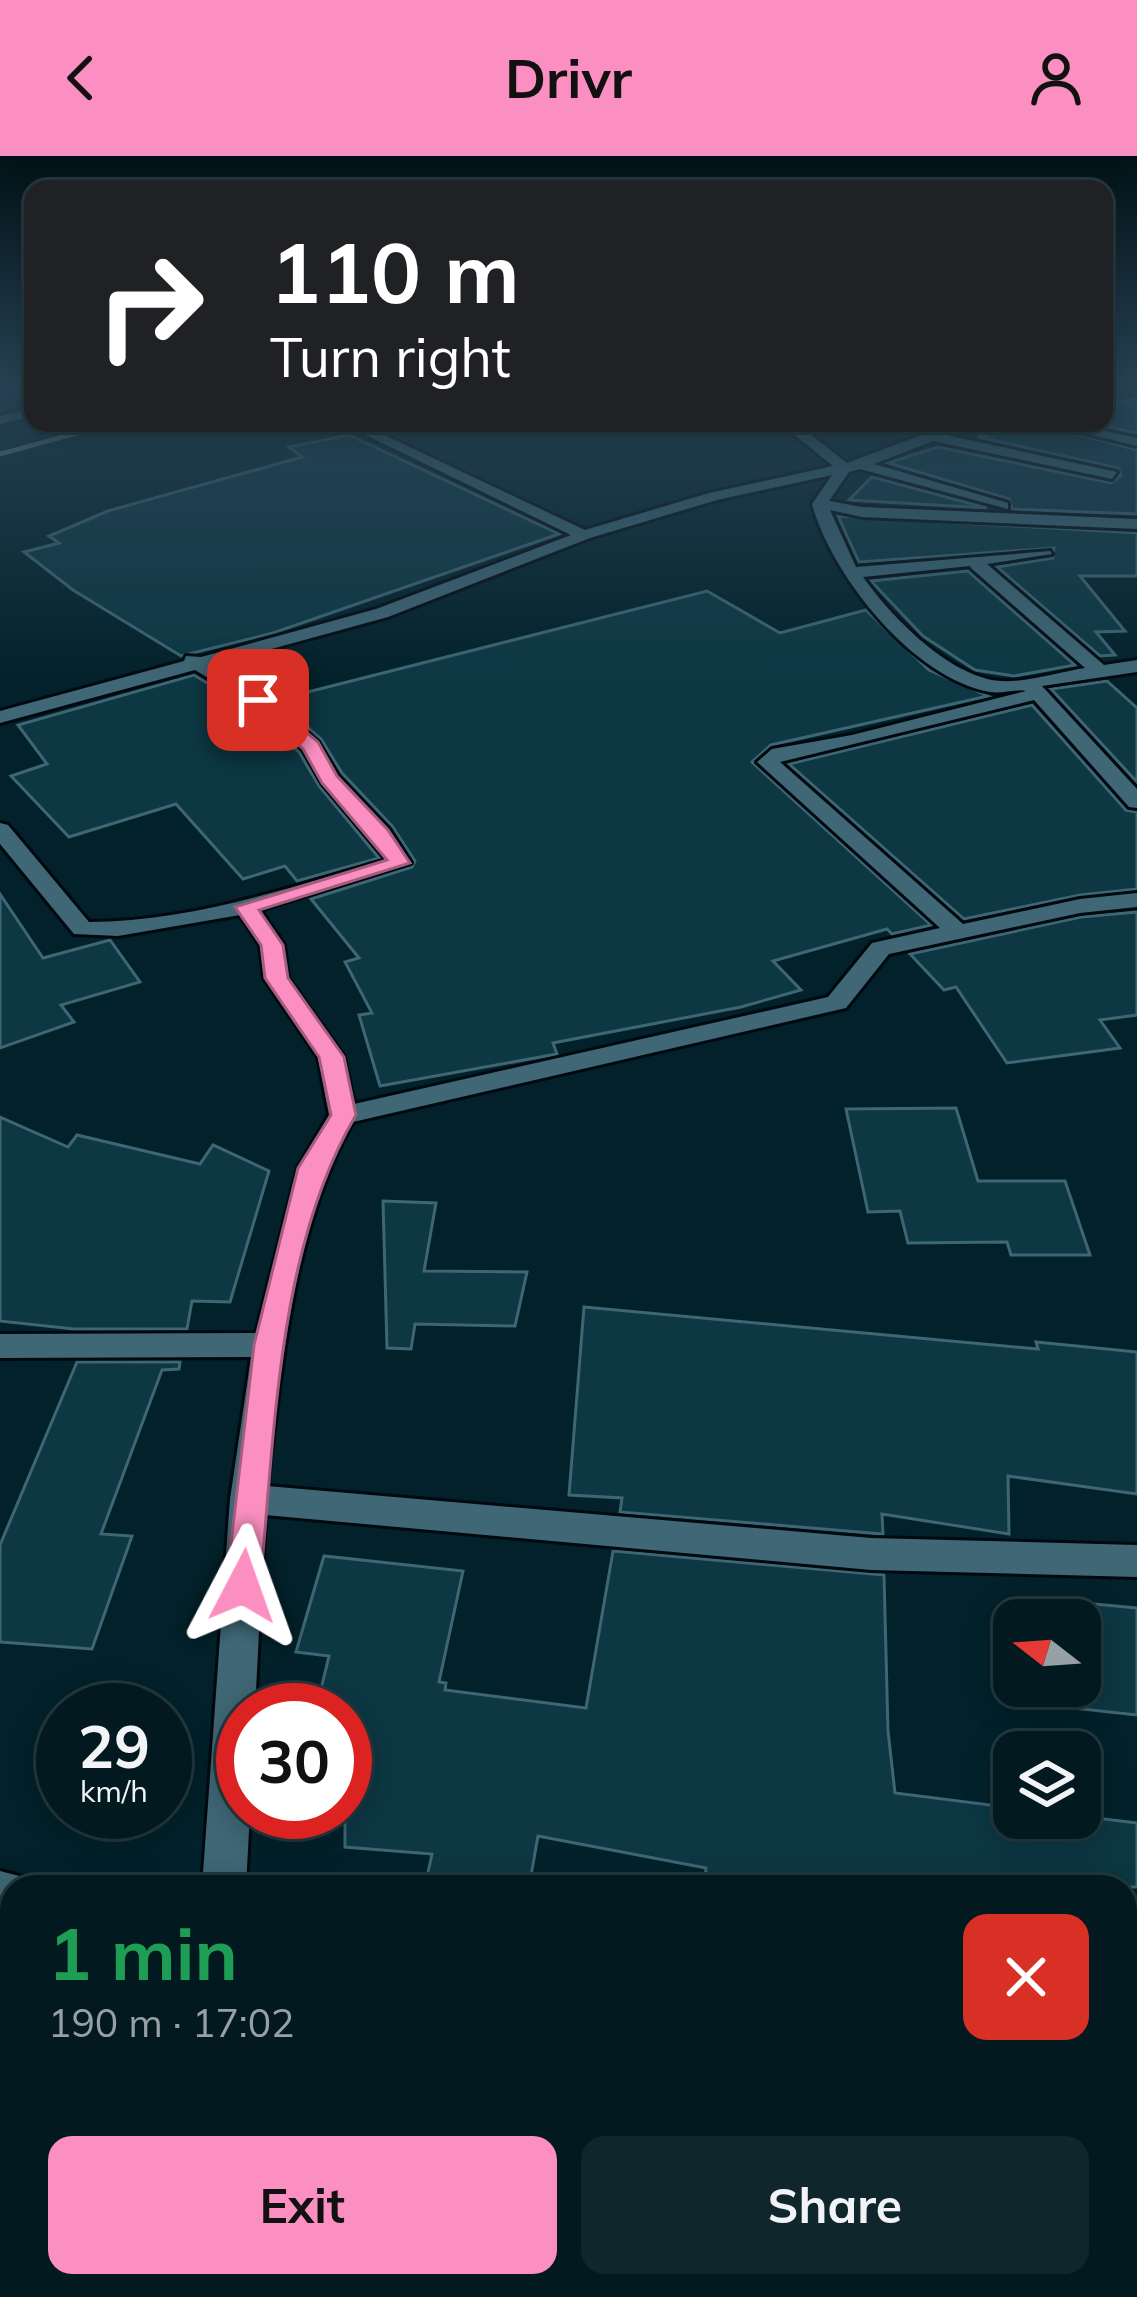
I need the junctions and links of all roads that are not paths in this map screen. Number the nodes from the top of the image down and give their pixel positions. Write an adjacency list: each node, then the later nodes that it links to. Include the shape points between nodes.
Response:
1 (478, 485): 8 (street)
2 (765, 485): 8 (street)
3 (836, 485): 5 (street)
4 (929, 485): 6 (street)
5 (820, 504): 6 (street); 11 (street, via 824,534)
6 (1024, 516): 7 (street)
7 (1137, 524)
8 (584, 535): 12 (street, via 382,614)
9 (1044, 554): 10 (street)
10 (977, 564): 11 (street); 14 (street)
11 (849, 573): 15 (street, via 912,638 980,684)
12 (193, 661): 16 (street); 20 (street, via 258,700 311,746 328,779 400,863)
13 (1137, 666): 14 (street)
14 (1099, 671): 15 (street)
15 (1033, 689): 17 (street); 21 (street, via 767,762)
16 (0, 717)
17 (1137, 802)
18 (0, 830): 20 (street, via 82,929)
19 (1137, 900): 21 (street)
20 (246, 907): 22 (street, via 272,945 276,978 332,1057)
21 (958, 932): 22 (street, via 881,948 837,1003)
22 (343, 1115): 23 (street, via 311,1168)
23 (269, 1345): 24 (street); 25 (street)
24 (0, 1346)
25 (248, 1499): 26 (street, via 871,1554); 27 (street)
26 (1137, 1561)
27 (225, 1875)

